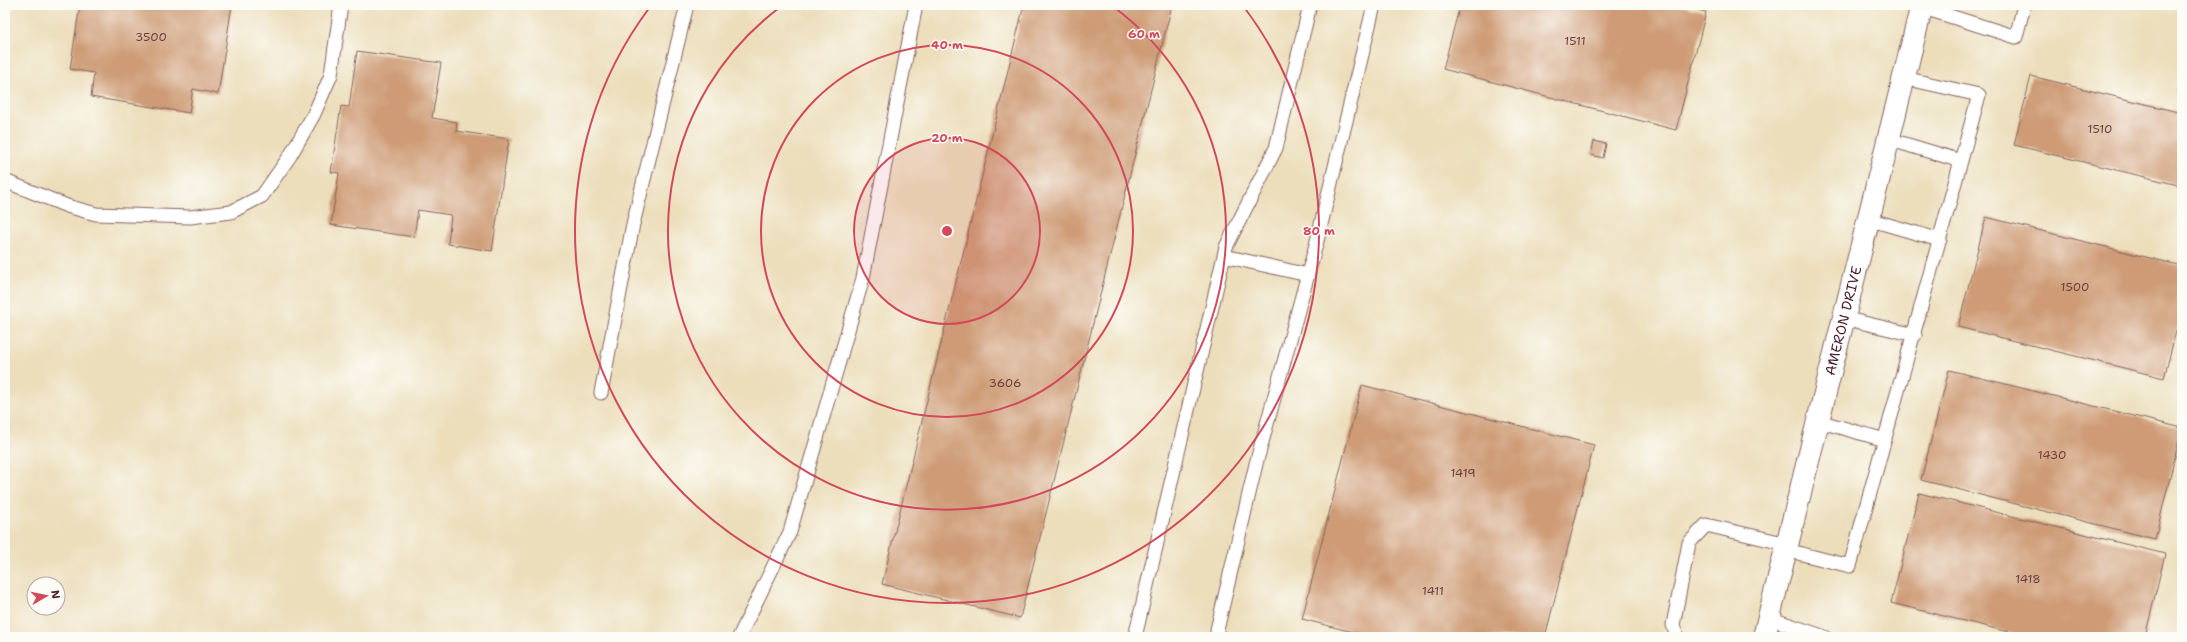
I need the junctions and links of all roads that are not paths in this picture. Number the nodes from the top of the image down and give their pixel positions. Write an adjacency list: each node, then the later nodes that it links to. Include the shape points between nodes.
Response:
1 (341, 5): 11 (lane, via 331,75 314,114 290,156 262,196 250,203 231,212 190,217 96,214 67,206)
2 (687, 5): 18 (lane, via 633,224)
3 (916, 5): 24 (lane, via 863,278 790,532)
4 (1310, 5): 14 (lane, via 1276,148 1226,247)
5 (1374, 5): 15 (lane)
6 (2024, 5): 7 (lane, via 2016,37)
7 (1921, 6): 8 (street, AMERON DRIVE)
8 (1904, 78): 9 (street, AMERON DRIVE); 10 (lane, via 1979,95)
9 (1888, 139): 10 (lane); 12 (street, AMERON DRIVE)
10 (1961, 161): 13 (lane)
11 (5, 181)
12 (1868, 219): 13 (lane); 16 (street, AMERON DRIVE)
13 (1940, 240): 17 (lane)
14 (1224, 256): 15 (lane); 25 (lane)
15 (1308, 275): 23 (lane, via 1256,464)
16 (1843, 318): 17 (lane); 19 (street, AMERON DRIVE)
17 (1915, 335): 20 (lane)
18 (601, 393)
19 (1818, 421): 20 (lane); 21 (street, AMERON DRIVE)
20 (1885, 440): 21 (lane, via 1850,566)
21 (1787, 547): 22 (street, AMERON DRIVE); 26 (lane, via 1706,525 1689,543 1672,625)
22 (1767, 628): 27 (lane)
23 (1217, 630)
24 (739, 637)
25 (1135, 637)
26 (1677, 637)
27 (1825, 637)

